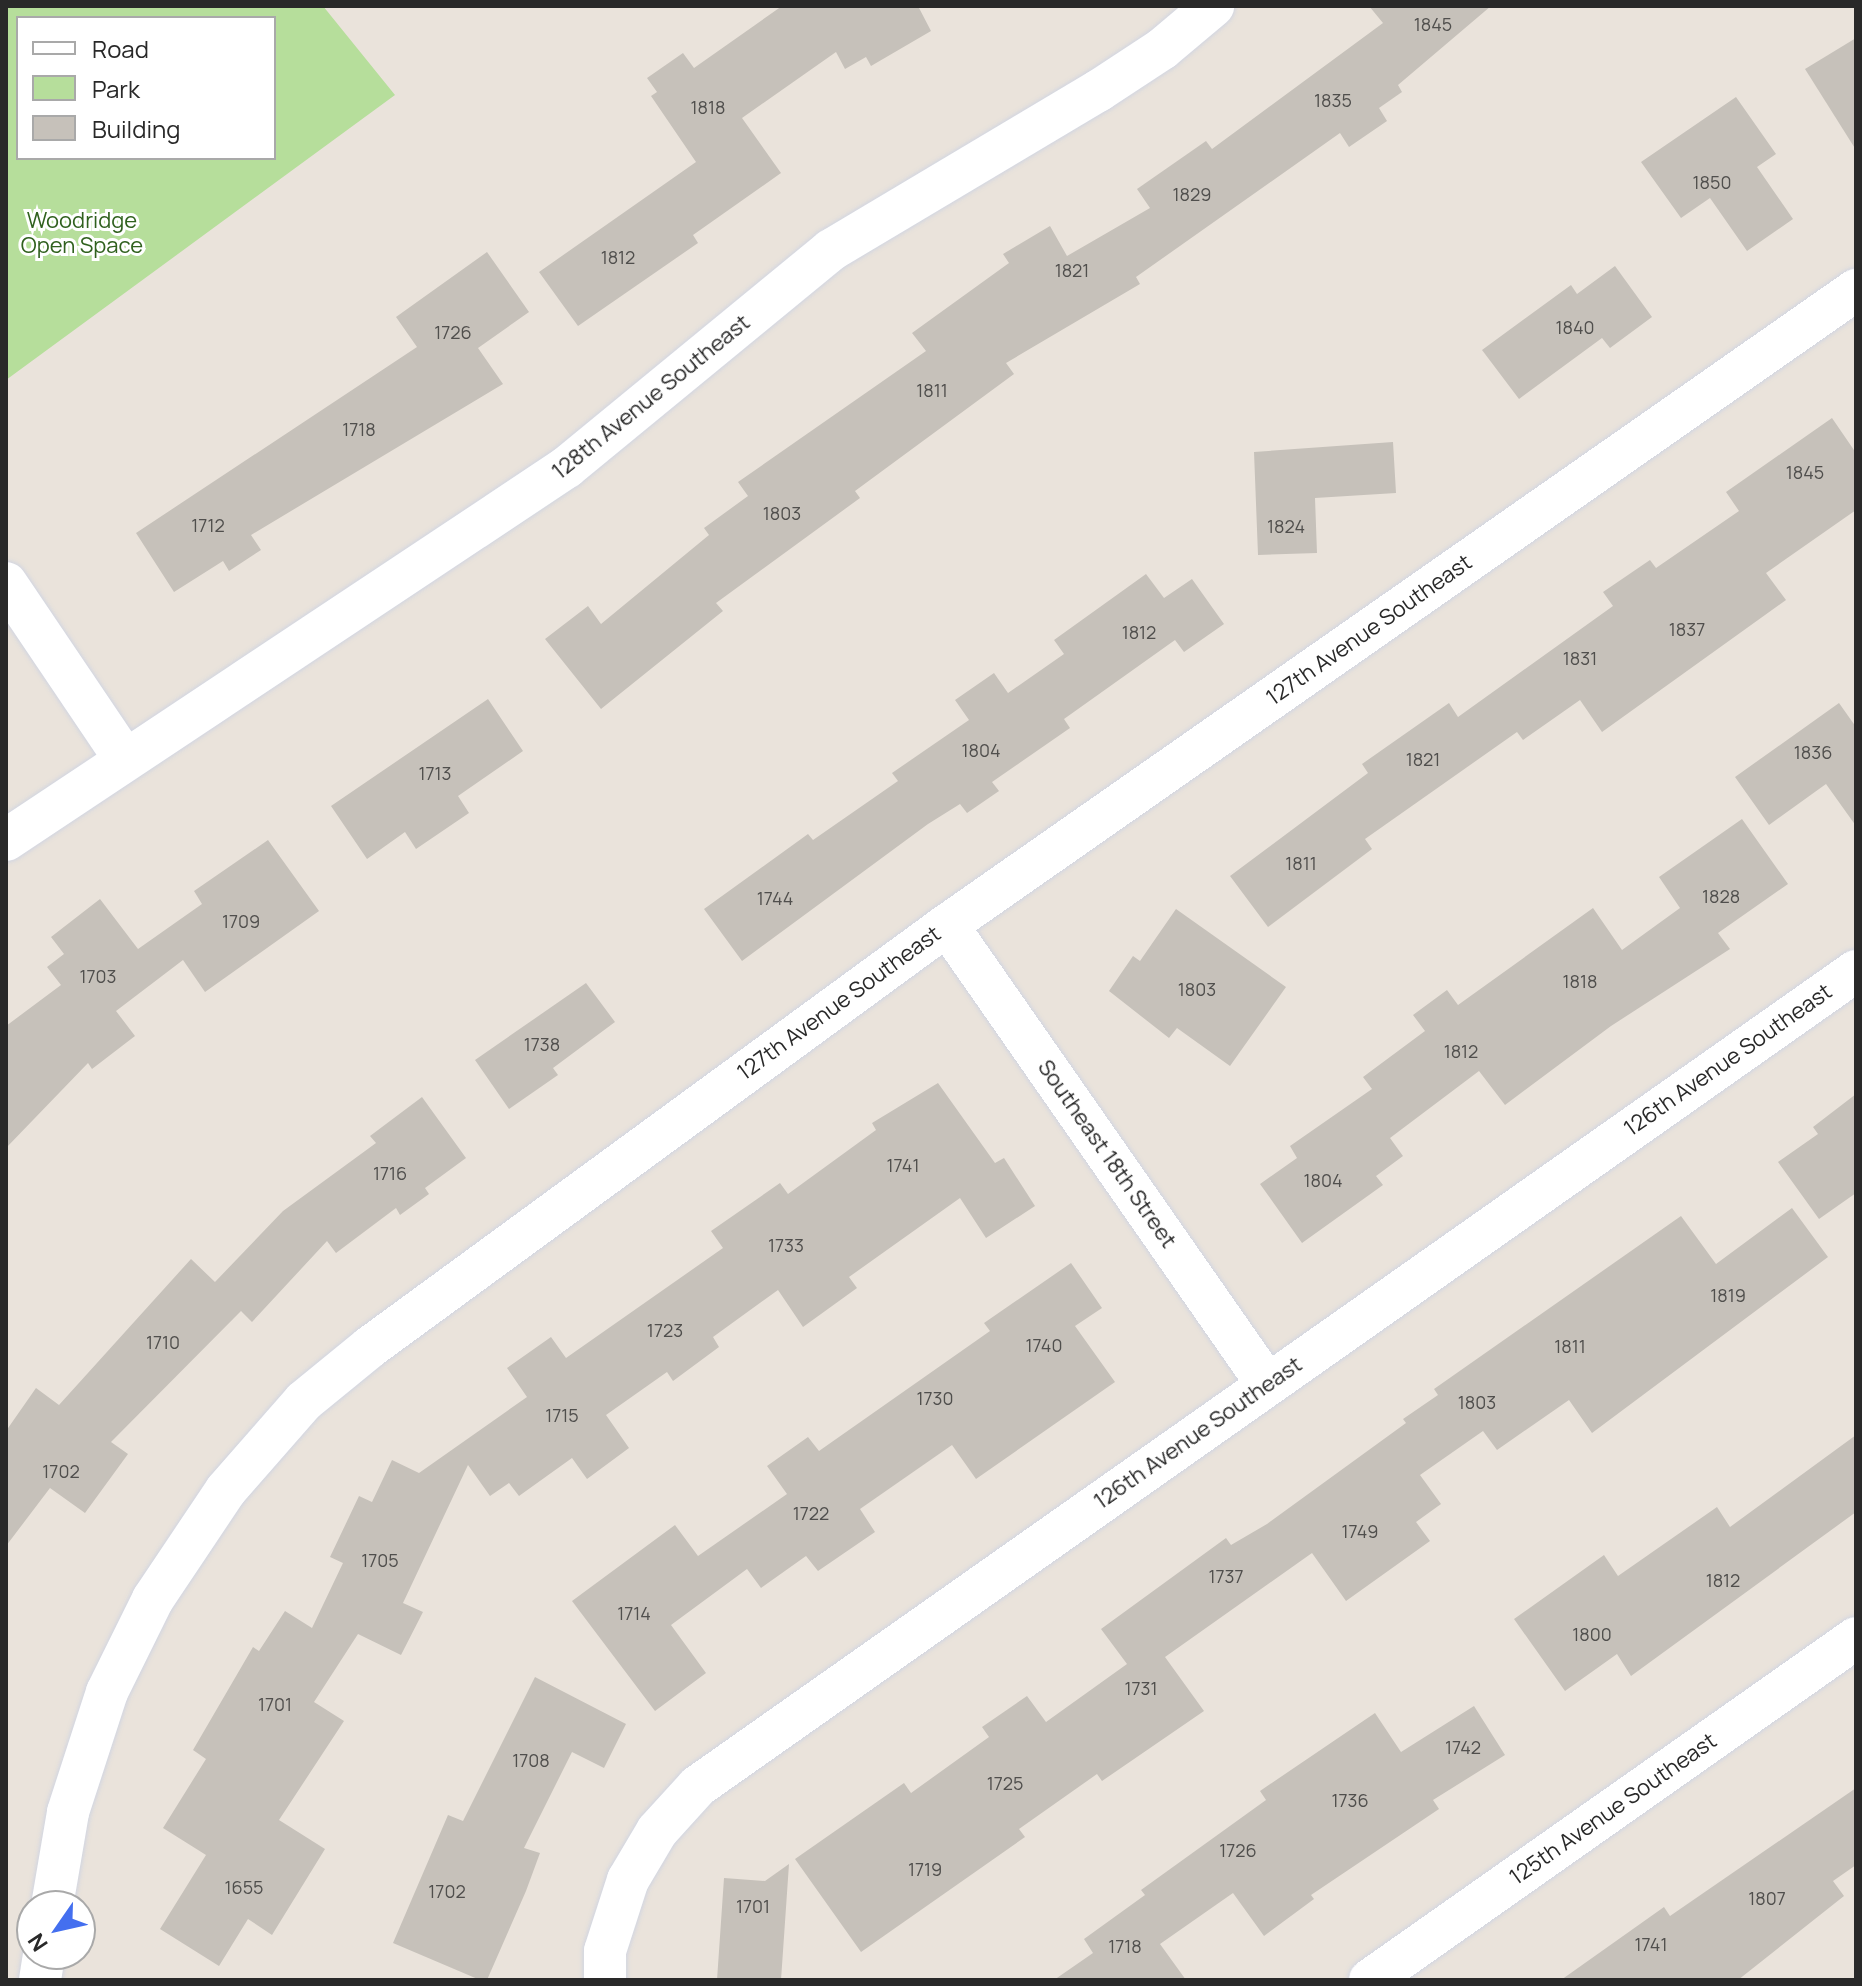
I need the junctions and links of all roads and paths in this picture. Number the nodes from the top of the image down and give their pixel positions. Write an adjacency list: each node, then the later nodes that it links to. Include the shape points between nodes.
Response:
1 (1213, 6): 4 (street, 128th Avenue Southeast, via 1162,49 1098,91 831,250 567,467)
2 (1856, 290): 6 (street, 127th Avenue Southeast)
3 (6, 583): 4 (street)
4 (124, 758): 5 (street, 128th Avenue Southeast)
5 (6, 840)
6 (947, 925): 8 (street, Southeast 18th Street); 10 (street, 127th Avenue Southeast, via 370,1347 304,1401 265,1443 226,1490 153,1599 107,1692 68,1812)
7 (1856, 971): 8 (street, 126th Avenue Southeast)
8 (1267, 1384): 11 (street, 126th Avenue Southeast, via 698,1786 657,1831 628,1880)
9 (1856, 1638): 12 (street, 125th Avenue Southeast)
10 (55, 1890)
11 (605, 1965)
12 (1370, 1980)

